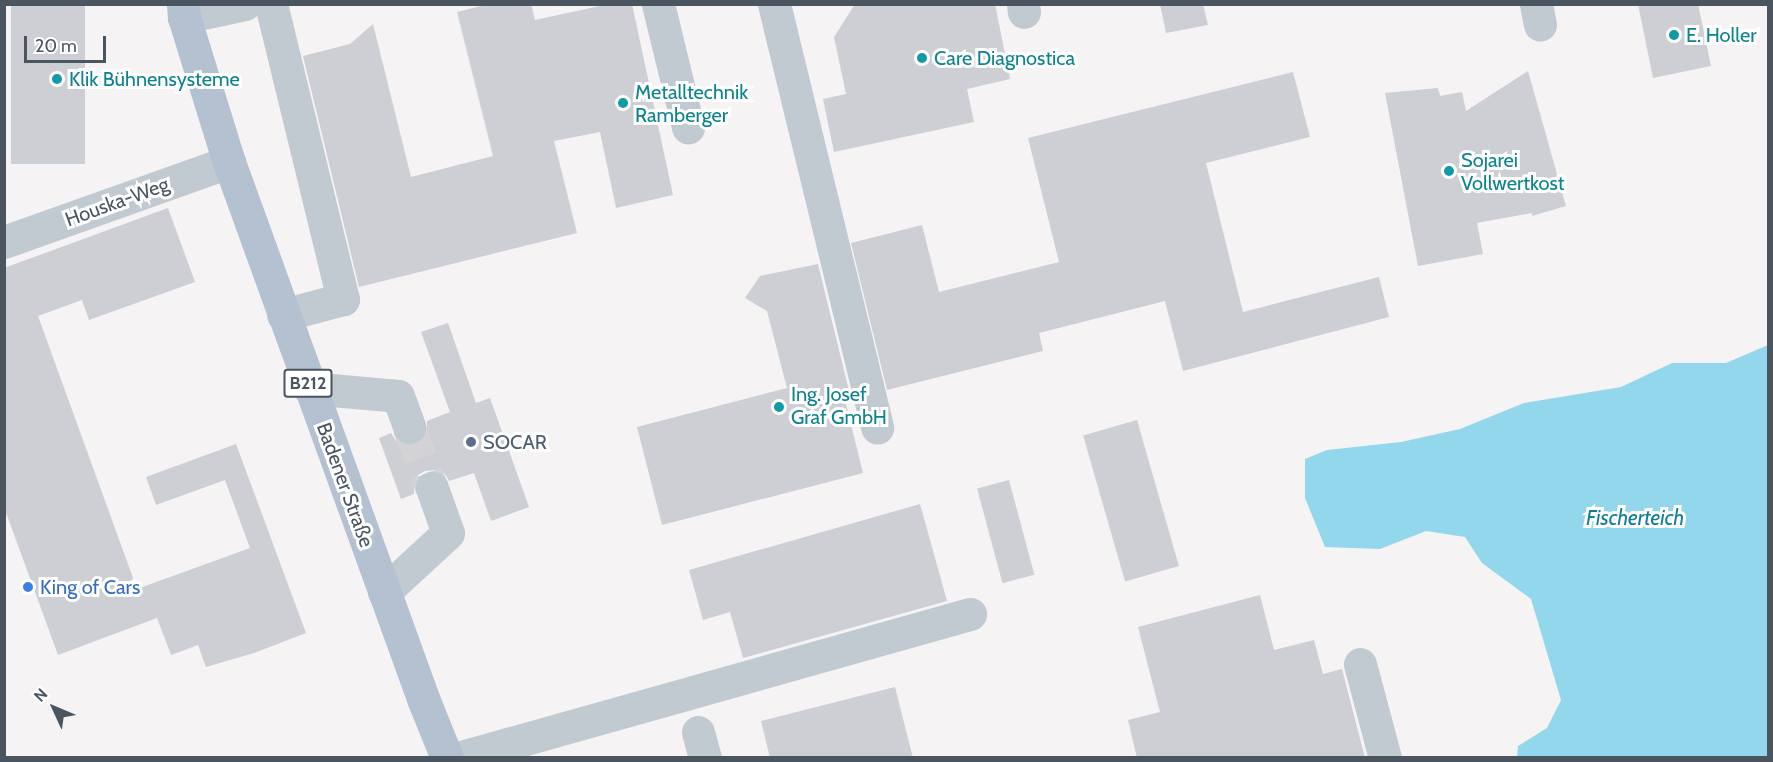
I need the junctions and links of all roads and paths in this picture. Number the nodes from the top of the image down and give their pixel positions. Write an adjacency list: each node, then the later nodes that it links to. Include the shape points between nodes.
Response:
1 (245, 4): 5 (street)
2 (271, 4): 9 (street, via 343,299)
3 (658, 4): 6 (street)
4 (774, 4): 12 (street)
5 (183, 11): 7 (main road, Badener Straße / B212)
6 (688, 127)
7 (229, 162): 8 (street, Houska-Weg); 9 (main road, Badener Straße / B212)
8 (4, 242)
9 (283, 315): 10 (main road, Badener Straße / B212)
10 (309, 388): 11 (street, via 398,396); 14 (main road, Badener Straße / B212)
11 (409, 427)
12 (877, 428)
13 (432, 488): 14 (street, via 448,533)
14 (384, 592): 17 (main road, Badener Straße / B212)
15 (970, 614): 18 (street)
16 (1360, 664): 19 (street)
17 (447, 758)
18 (458, 758)
19 (1385, 758)

